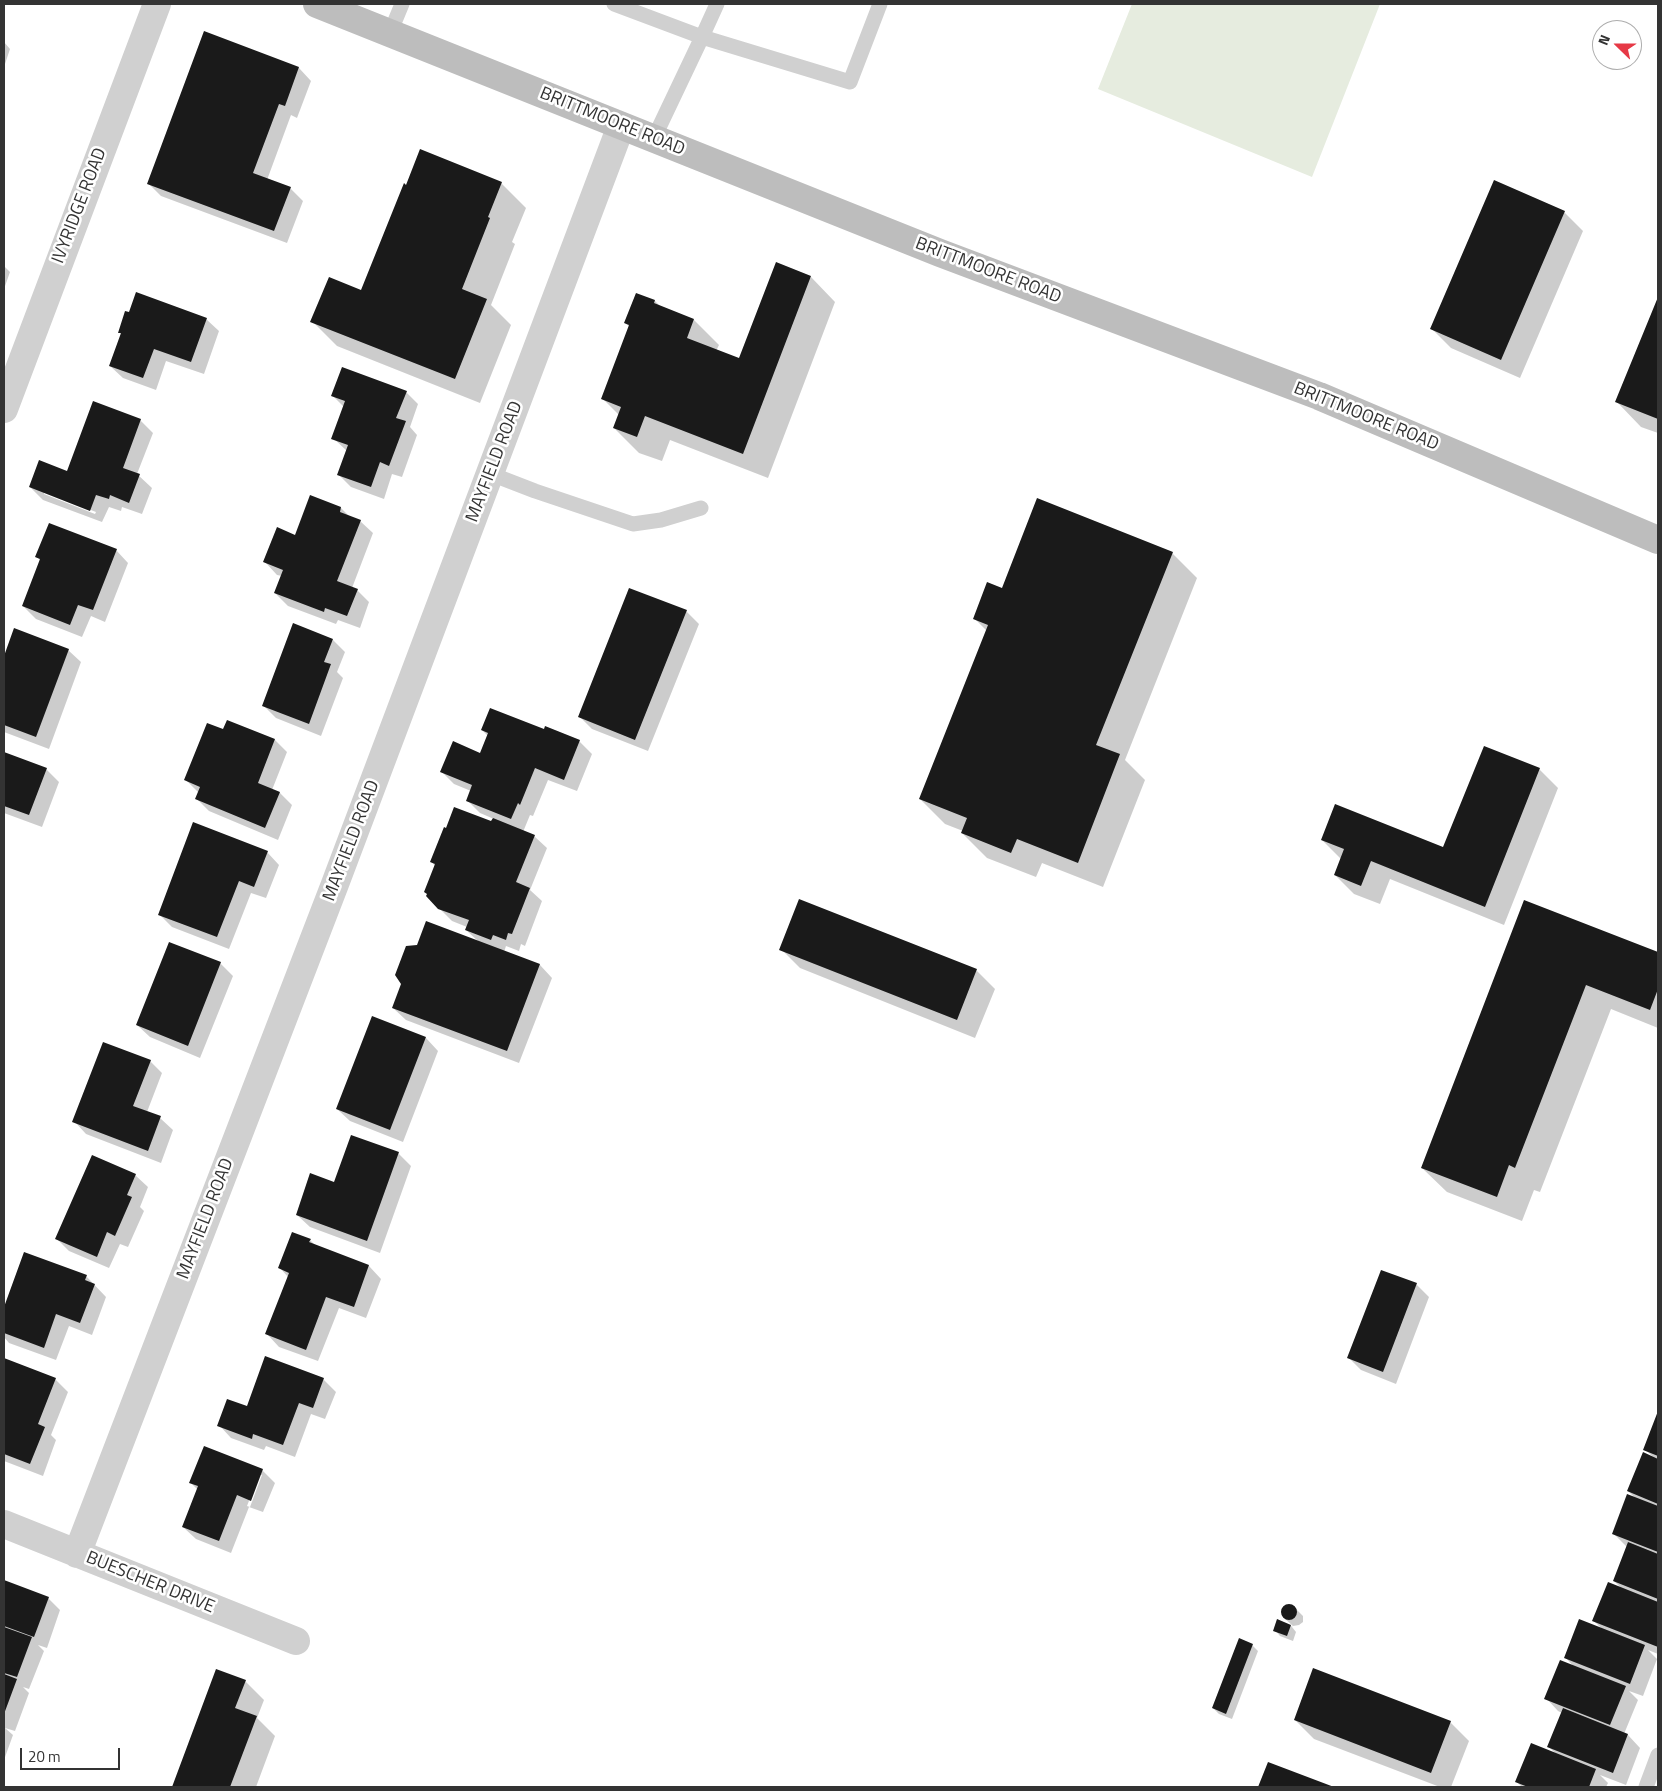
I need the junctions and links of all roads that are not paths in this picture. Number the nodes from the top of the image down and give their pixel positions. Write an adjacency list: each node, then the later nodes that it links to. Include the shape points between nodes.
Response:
1 (157, 4): 11 (street, IVYRIDGE ROAD)
2 (317, 4): 7 (main road, BRITTMOORE ROAD)
3 (402, 4): 7 (lane)
4 (614, 4): 8 (lane)
5 (717, 4): 8 (lane)
6 (880, 4): 8 (lane, via 850,82)
7 (390, 33): 9 (main road, BRITTMOORE ROAD)
8 (702, 37): 10 (lane)
9 (622, 126): 10 (main road, BRITTMOORE ROAD); 12 (street, MAYFIELD ROAD)
10 (654, 138): 14 (main road, BRITTMOORE ROAD, via 940,253 1319,396)
11 (4, 409)
12 (491, 474): 13 (lane, via 633,524 661,520); 16 (street, MAYFIELD ROAD)
13 (701, 508)
14 (1658, 540)
15 (4, 1524): 16 (street, BUESCHER DRIVE)
16 (77, 1554): 17 (street, BUESCHER DRIVE)
17 (296, 1641)
18 (1658, 1755): 19 (lane)
19 (1646, 1787)

